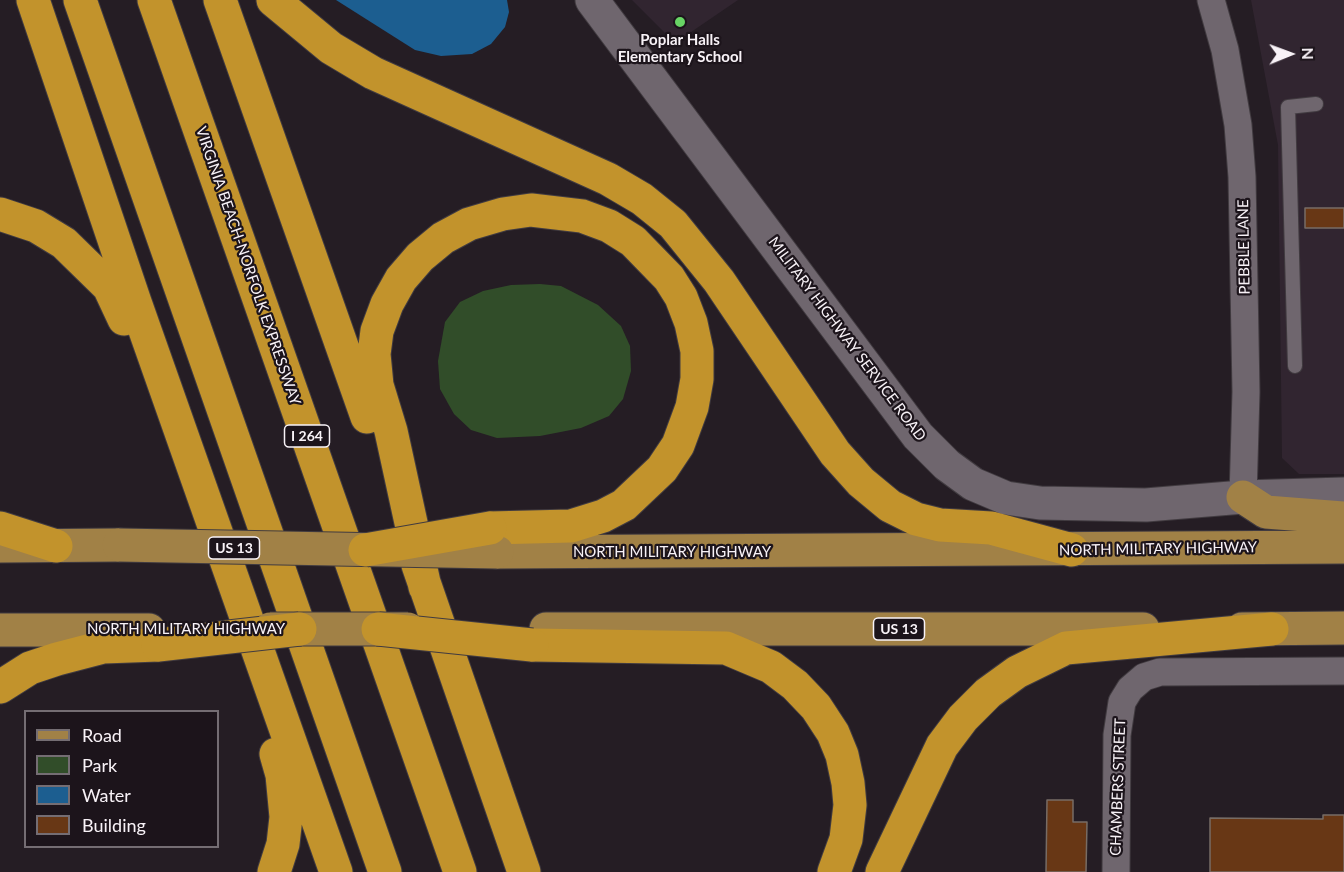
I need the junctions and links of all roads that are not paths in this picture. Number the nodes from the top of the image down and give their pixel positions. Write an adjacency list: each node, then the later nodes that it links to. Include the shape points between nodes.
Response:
1 (33, 0): 11 (highway)
2 (80, 0): 36 (highway)
3 (154, 0): 37 (highway, VIRGINIA BEACH-NORFOLK EXPRESSWAY / I 264)
4 (220, 0): 23 (highway)
5 (273, 0): 21 (highway, via 331,48 373,73 608,179 673,224 719,281 836,453 861,482 890,506 940,525 991,528)
6 (592, 0): 13 (street, MILITARY HIGHWAY SERVICE ROAD, via 918,436 947,465 973,484 1024,502 1146,505)
7 (1211, 0): 13 (street, PEBBLE LANE, via 1225,50 1238,124 1242,177 1246,392)
8 (1316, 104): 10 (lane, via 1288,107)
9 (0, 214): 11 (highway, via 36,226 64,243 109,287)
10 (1295, 366)
11 (185, 445): 22 (highway)
12 (1344, 494): 13 (street, MILITARY HIGHWAY SERVICE ROAD)
13 (1243, 497): 14 (main road, via 1266,513)
14 (1344, 518)
15 (0, 528): 18 (highway)
16 (493, 540): 20 (highway, bridge); 21 (main road, NORTH MILITARY HIGHWAY); 23 (highway, via 571,526 624,505 662,469 678,445 692,407 697,351 681,297 669,278 633,241 582,216 531,210 469,224 420,257 387,304 374,354 377,385)
17 (0, 546): 18 (main road, US 13)
18 (56, 546): 20 (main road, US 13, bridge)
19 (1344, 547): 21 (main road, NORTH MILITARY HIGHWAY)
20 (365, 550)
21 (1072, 550)
22 (232, 577): 34 (highway, via 285,792 283,844); 35 (highway)
23 (425, 587): 33 (highway)
24 (1344, 628): 27 (main road, US 13)
25 (300, 629): 26 (main road, NORTH MILITARY HIGHWAY, bridge); 29 (highway, bridge)
26 (378, 629): 30 (highway, bridge)
27 (1272, 629): 30 (main road, US 13); 41 (highway, via 1066,648 1017,672 980,701 942,746)
28 (0, 630): 29 (main road, NORTH MILITARY HIGHWAY)
29 (153, 637): 32 (highway, via 57,659 30,668)
30 (529, 637): 40 (highway, via 726,648 771,667 795,685 816,707 832,733 848,783 846,839)
31 (1344, 671): 42 (street, CHAMBERS STREET, via 1160,672 1144,677 1130,688 1122,702 1117,735)
32 (0, 687)
33 (462, 692): 38 (highway); 39 (highway, via 526,820)
34 (274, 872)
35 (336, 872)
36 (385, 872)
37 (460, 872)
38 (524, 872)
39 (547, 872)
40 (834, 872)
41 (882, 872)
42 (1116, 872)

